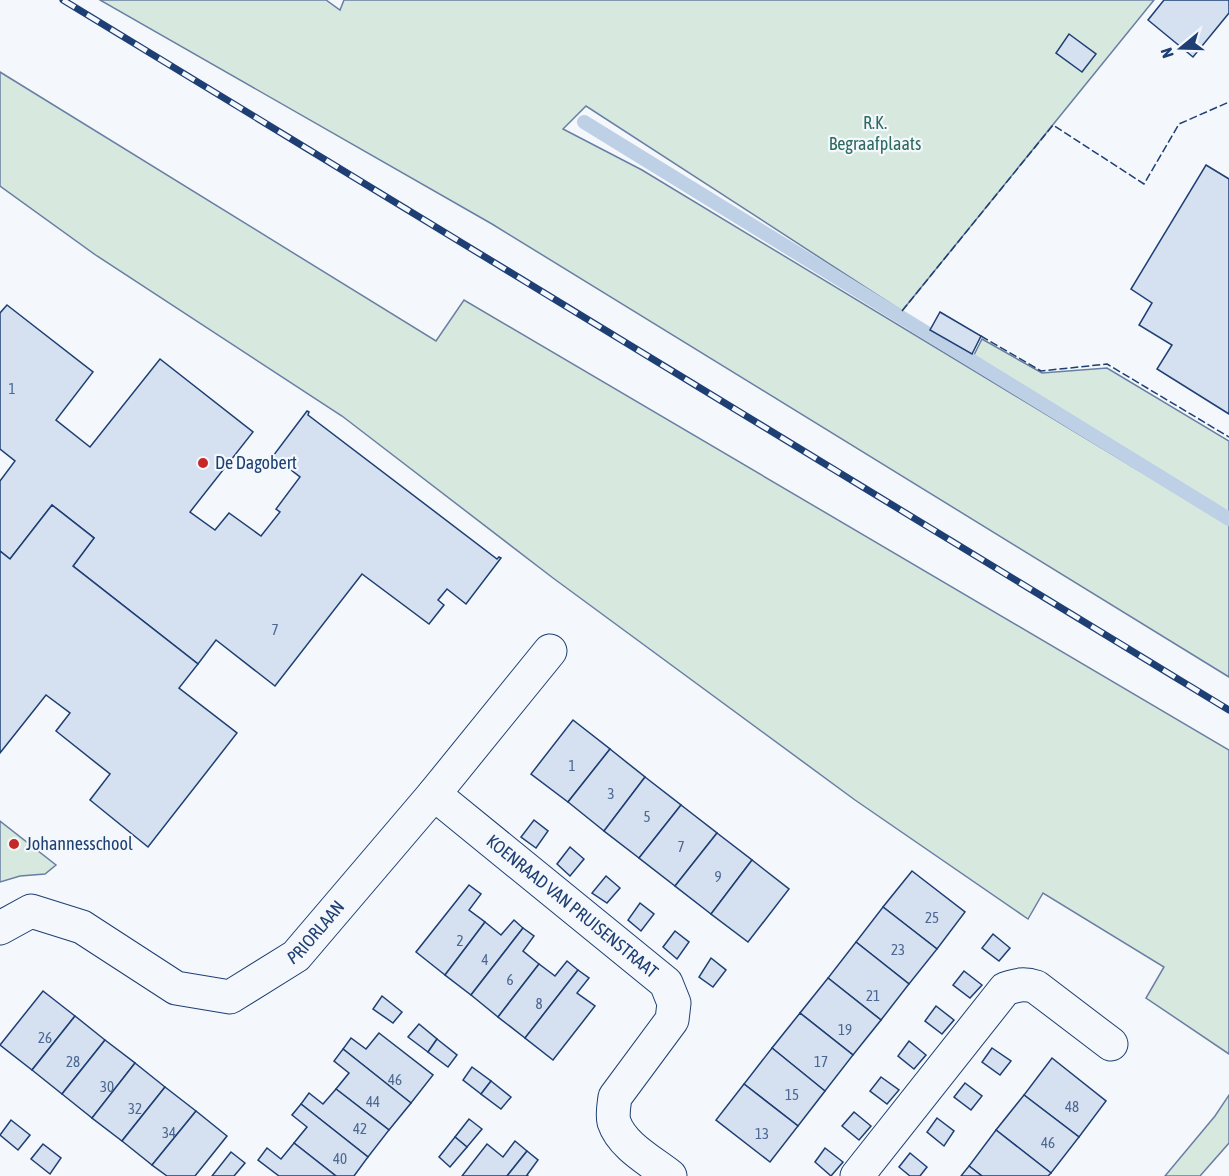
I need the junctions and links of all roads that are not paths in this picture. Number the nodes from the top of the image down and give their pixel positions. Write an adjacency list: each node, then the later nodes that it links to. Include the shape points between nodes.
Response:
1 (550, 651): 2 (street, PRIORLAAN)
2 (434, 794): 3 (street, PRIORLAAN, via 296,956 230,998 176,988 82,927 31,911); 5 (street, KOENRAAD VAN PRUISENSTRAAT, via 666,983 674,1003 672,1020 615,1097 613,1111 614,1122 627,1143)
3 (0, 928)
4 (1111, 1044): 6 (street, via 1036,987 1027,984 1005,989)
5 (670, 1176)
6 (857, 1176)

